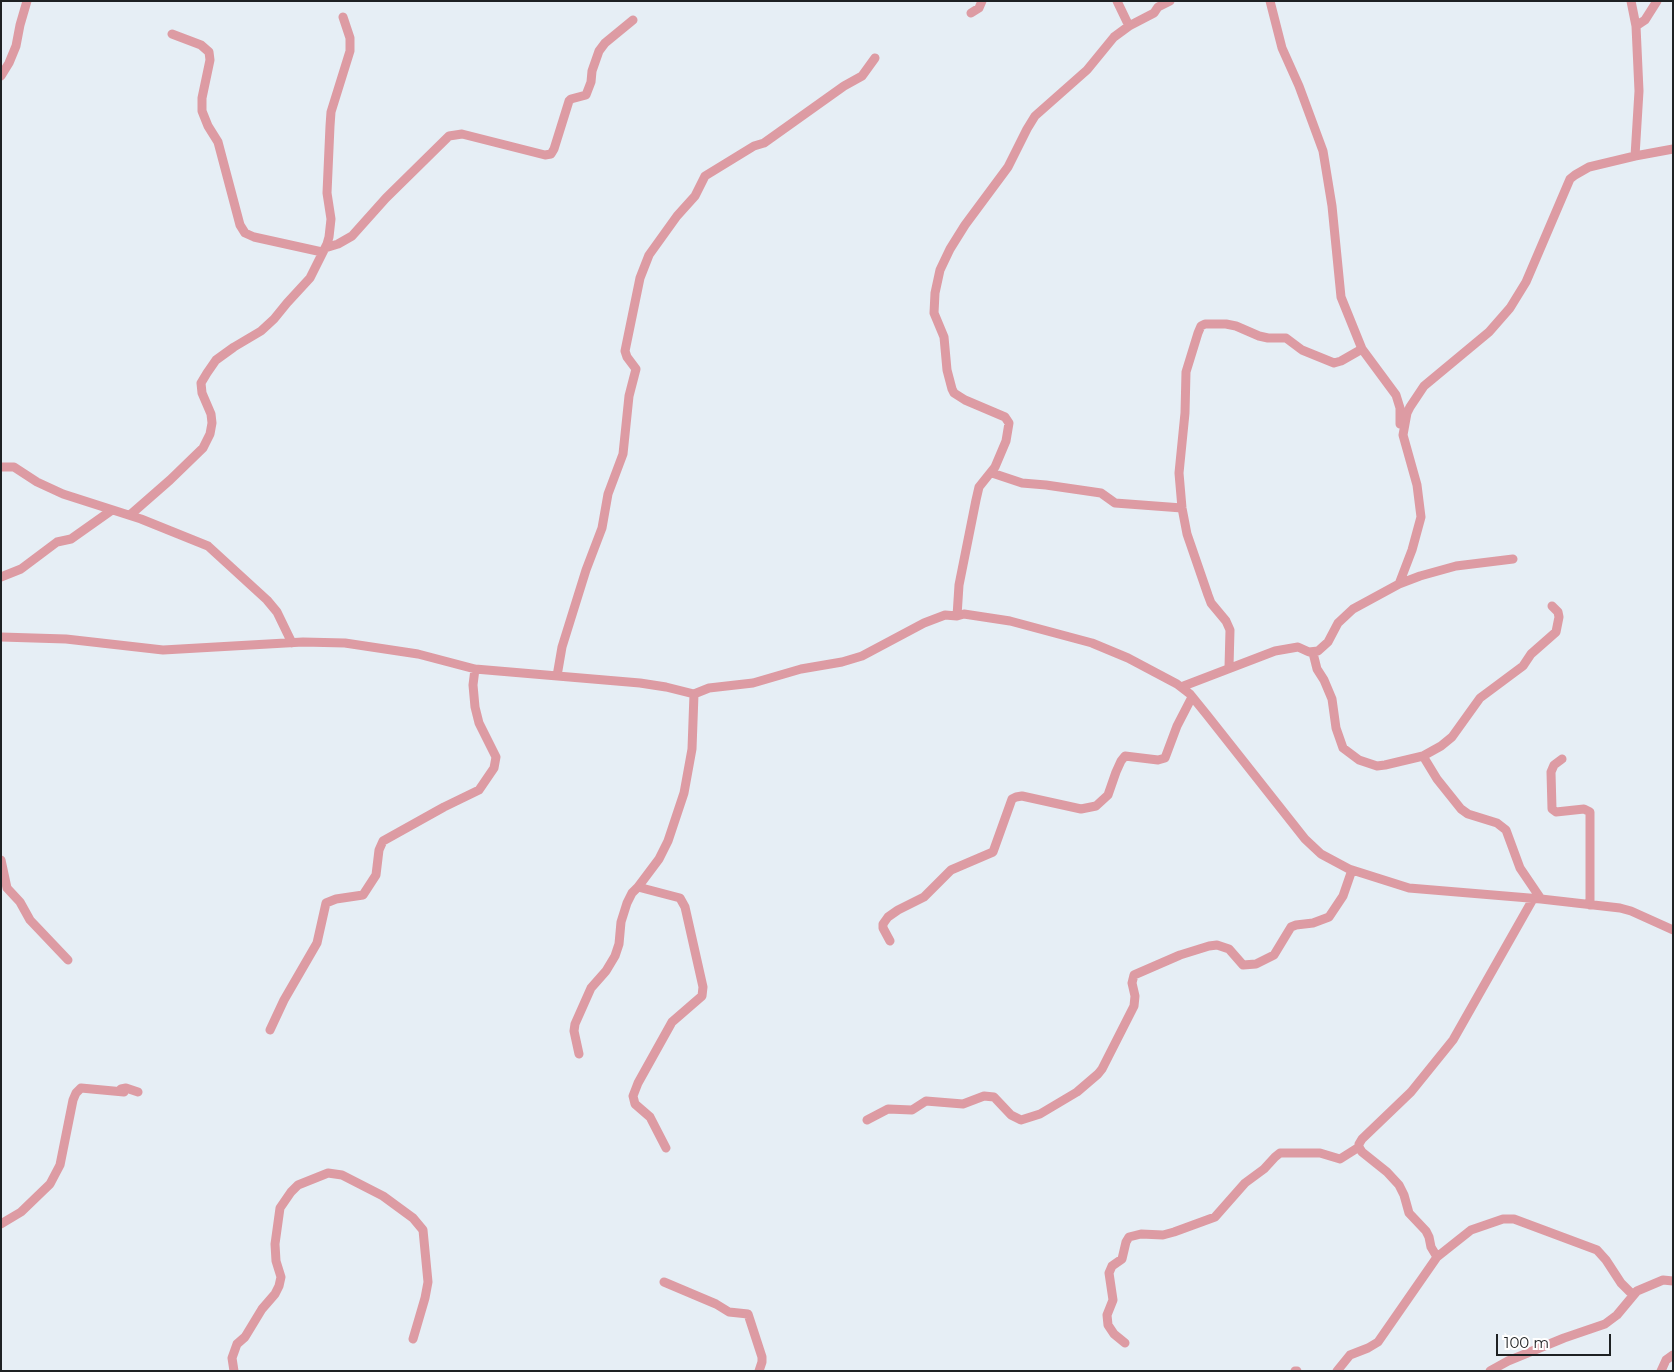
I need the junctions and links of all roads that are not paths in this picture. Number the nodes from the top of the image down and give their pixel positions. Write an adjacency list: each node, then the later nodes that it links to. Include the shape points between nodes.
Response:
1 (27, 1): 15 (street, via 16,46)
2 (982, 1): 8 (street, via 979,8)
3 (1117, 1): 11 (street)
4 (1170, 1): 11 (street)
5 (1270, 1): 19 (street, via 1282,48 1323,151 1341,297)
6 (1631, 1): 12 (street)
7 (1657, 1): 12 (street, via 1645,20)
8 (971, 13)
9 (343, 17): 18 (street, via 350,50 330,126 327,193 330,237)
10 (633, 20): 18 (street, via 599,51 586,95 568,102 551,154 462,134 448,136 352,236)
11 (1129, 26): 22 (street, via 1114,37 1078,80 1036,116 1008,167 955,241 940,270 934,293 934,313 944,337 952,389 965,400 1005,417 1009,422 1004,446)
12 (1636, 26): 17 (street)
13 (172, 34): 18 (street, via 209,52 202,111 218,142 240,226 254,237)
14 (875, 58): 36 (street, via 862,76 764,143 705,176 695,196 649,255 640,278 625,351 636,369 629,396 623,454 562,647)
15 (1, 76)
16 (1673, 149): 17 (street)
17 (1635, 156): 20 (street, via 1589,166 1574,174 1517,298 1489,332 1424,386 1407,413)
18 (323, 250): 25 (street, via 310,278 274,319 216,360 206,373 201,383 202,393 212,423 203,448)
19 (1362, 349): 20 (street, via 1396,395); 23 (street, via 1334,363 1302,350 1286,338 1259,336 1226,324 1202,326 1186,372 1179,473)
20 (1404, 442): 28 (street, via 1417,485 1421,517)
21 (1, 466): 24 (street, via 14,467 63,494)
22 (992, 473): 23 (street, via 1022,483 1101,493 1115,503); 30 (street, via 979,487 959,585)
23 (1182, 508): 34 (street, via 1187,534 1211,603 1229,626)
24 (112, 510): 25 (street); 27 (street, via 71,539 56,542 21,569)
25 (130, 515): 32 (street, via 214,550 272,606)
26 (1513, 559): 28 (street, via 1456,566)
27 (1, 577)
28 (1399, 584): 33 (street, via 1353,609 1338,623 1324,647)
29 (1552, 606): 40 (street, via 1559,617 1556,632 1522,666 1480,698 1452,737)
30 (957, 616): 37 (street, via 964,614 1010,621 1092,643 1128,658); 38 (street, via 945,615 924,623 862,656 842,662 801,669 753,683 709,688)
31 (1, 637): 32 (street, via 66,639 164,650)
32 (292, 643): 35 (street, via 345,644 418,654)
33 (1308, 652): 34 (street, via 1298,648 1285,649); 40 (street, via 1312,653 1332,699 1336,728 1346,752 1377,766)
34 (1229, 667): 37 (street)
35 (475, 669): 36 (street); 50 (street, via 475,707 479,723 496,757 494,768 479,790 383,841 376,875 363,895 326,904 317,943)
36 (557, 676): 38 (street, via 666,687)
37 (1180, 687): 39 (street)
38 (694, 694): 44 (street, via 693,740 684,793 668,841)
39 (1192, 697): 43 (street, via 1305,839 1321,854); 48 (street, via 1165,758 1125,756 1108,795 1096,806 1081,809 1022,796 1012,799 993,852 951,870 924,897 888,917 883,928)
40 (1424, 756): 45 (street, via 1461,809 1497,823 1506,830 1520,868)
41 (1562, 759): 46 (street, via 1551,772 1552,809 1556,812 1584,809 1590,812)
42 (1, 860): 49 (street, via 7,888 30,920)
43 (1352, 870): 45 (street, via 1409,888); 53 (street, via 1329,917 1291,927 1274,955 1256,964 1244,966 1229,949 1209,946 1134,975 1134,1006 1102,1069 1077,1092 1040,1114 1021,1120 1011,1115 994,1097 984,1096 963,1104 926,1102 912,1110 888,1109)
44 (638, 887): 51 (street, via 624,912 615,956 591,988 575,1024); 55 (street, via 680,898 685,907 703,987 702,996 672,1022 633,1096 635,1104 650,1117)
45 (1537, 899): 46 (street); 54 (street, via 1453,1040 1410,1092 1362,1139)
46 (1590, 904): 47 (street, via 1631,911)
47 (1673, 930)
48 (890, 941)
49 (68, 960)
50 (270, 1030)
51 (579, 1054)
52 (138, 1092): 56 (street, via 126,1088 121,1089 124,1092 81,1088 73,1100 60,1165 50,1184 21,1212)
53 (867, 1120)
54 (1359, 1147): 57 (street, via 1399,1185 1409,1213 1426,1231); 62 (street, via 1340,1159 1320,1153 1280,1154 1245,1183 1215,1217 1163,1235 1129,1237 1122,1259 1112,1266 1109,1273 1113,1300 1107,1315 1108,1325)
55 (666, 1148)
56 (1, 1224)
57 (1437, 1257): 60 (street, via 1471,1230 1503,1219 1514,1219 1597,1250); 66 (street, via 1378,1342 1350,1355)
58 (1673, 1281): 60 (street, via 1663,1280)
59 (664, 1282): 65 (street, via 728,1312 748,1314 762,1357)
60 (1633, 1295): 67 (street, via 1605,1324 1564,1338)
61 (413, 1339): 64 (street, via 428,1282 422,1230 413,1218 384,1196 342,1175 328,1173 298,1185 280,1208 275,1244 281,1277 279,1286 245,1337 236,1344 232,1358)
62 (1125, 1343)
63 (1673, 1355): 68 (street, via 1666,1360)
64 (234, 1371)
65 (759, 1371)
66 (1337, 1371)
67 (1490, 1371)
68 (1661, 1371)

